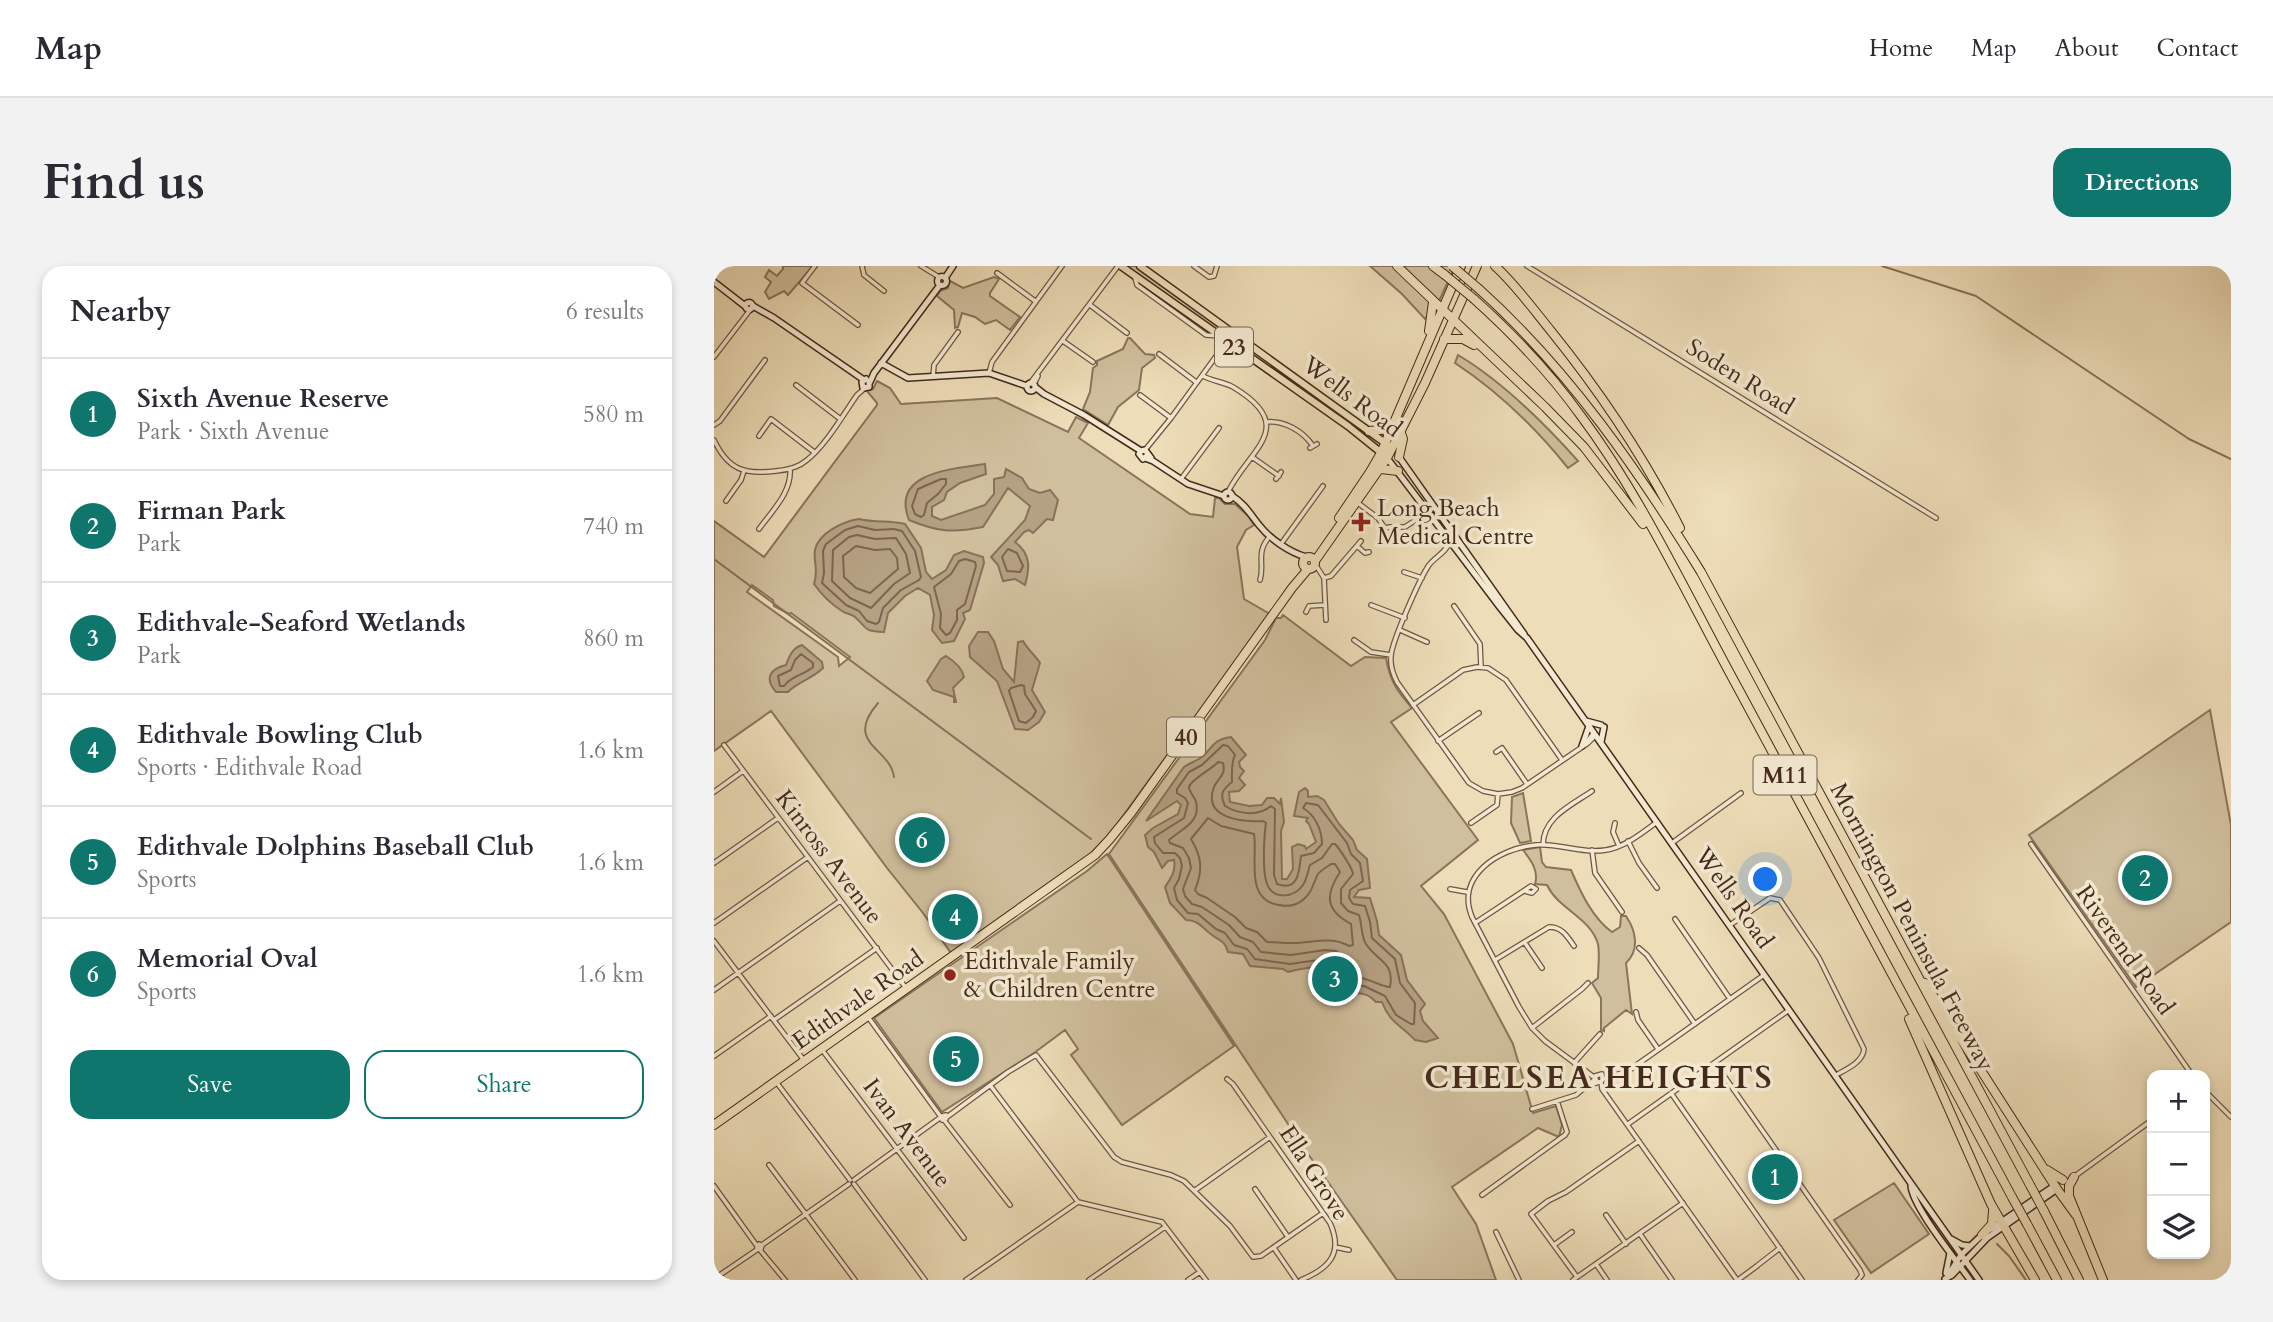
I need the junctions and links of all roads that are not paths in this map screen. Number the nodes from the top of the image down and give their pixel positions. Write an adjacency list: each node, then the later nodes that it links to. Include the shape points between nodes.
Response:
1 (815, 266): 26 (street, via 802,284)
2 (862, 266): 19 (street, via 864,275)
3 (921, 266): 17 (street)
4 (1062, 266): 20 (street)
5 (1120, 266): 22 (street); 32 (main road, Wells Road / 23)
6 (1140, 266): 29 (main road, Wells Road / 23)
7 (1194, 266): 8 (street, via 1209,277)
8 (1217, 266)
9 (1397, 266): 21 (highway)
10 (1433, 266): 92 (highway, Mornington Peninsula Freeway / M11, bridge, via 1474,299 1550,376 1612,461)
11 (1452, 266): 88 (highway, Mornington Peninsula Freeway / M11, bridge, via 1542,352 1583,401 1641,478)
12 (1461, 266): 24 (highway, 40)
13 (1477, 266): 25 (highway, 40)
14 (1495, 266): 88 (highway, via 1611,410 1650,472)
15 (1527, 266): 76 (street, Soden Road)
16 (997, 273): 20 (street)
17 (942, 279): 37 (main road)
18 (714, 282): 23 (main road)
19 (884, 291)
20 (1036, 301): 40 (street, via 992,362)
21 (1433, 302): 24 (highway); 33 (highway)
22 (1090, 305): 28 (street); 31 (street)
23 (749, 307): 35 (street); 44 (main road, via 765,313)
24 (1442, 309): 25 (highway); 33 (highway, 40)
25 (1452, 320): 30 (highway, 40); 39 (highway)
26 (858, 325)
27 (958, 332): 42 (street, via 934,365)
28 (1127, 333)
29 (1233, 333): 32 (street); 54 (main road, Wells Road / 23)
30 (1444, 339): 39 (highway, via 1470,341); 55 (highway, 40)
31 (1063, 341): 38 (street); 45 (street)
32 (1227, 341): 41 (street); 62 (main road, Wells Road / 23)
33 (1429, 341): 53 (highway, 40)
34 (1159, 354): 43 (street)
35 (714, 357)
36 (765, 360): 51 (street)
37 (882, 362): 42 (main road, via 904,377); 44 (main road)
38 (1093, 362)
39 (1501, 366): 92 (highway, via 1584,447 1655,541)
40 (989, 373): 42 (main road); 45 (main road)
41 (1203, 376): 43 (street); 50 (street, via 1244,395 1259,407)
42 (933, 377)
43 (1197, 382): 49 (street)
44 (865, 383): 48 (street)
45 (1031, 385): 61 (main road)
46 (796, 386): 48 (street)
47 (1140, 395): 49 (street)
48 (840, 418): 60 (street)
49 (1171, 418): 61 (street)
50 (1266, 422): 58 (street, via 1286,424); 63 (street, via 1265,438)
51 (714, 425)
52 (1219, 428): 70 (street)
53 (1392, 429): 54 (highway); 59 (highway, 40)
54 (1369, 431): 59 (main road, Wells Road / 23)
55 (1401, 433): 59 (highway, 40); 64 (highway)
56 (759, 436): 60 (street, via 771,419)
57 (714, 440): 67 (street, via 725,458)
58 (1313, 446)
59 (1389, 447): 62 (highway, 40); 64 (main road, Wells Road)
60 (815, 452): 65 (street)
61 (1144, 453): 70 (main road)
62 (1384, 455): 66 (highway, Edithvale Road / 40); 68 (main road, Wells Road); 73 (highway, Edithvale Road / 40)
63 (1252, 457): 69 (street); 72 (street)
64 (1399, 457): 100 (main road, Wells Road)
65 (790, 469): 67 (street); 77 (street, via 790,484)
66 (1381, 469): 68 (highway); 73 (highway, Edithvale Road / 40)
67 (744, 471): 74 (street)
68 (1398, 471): 75 (main road, Wells Road)
69 (1279, 476)
70 (1181, 479): 72 (main road, via 1199,489)
71 (1323, 486): 81 (street)
72 (1228, 495): 78 (main road)
73 (1354, 500): 75 (street, via 1378,518 1383,528 1405,527); 86 (highway, Edithvale Road / 40)
74 (726, 501)
75 (1428, 512): 80 (main road, Wells Road)
76 (1936, 518)
77 (759, 529)
78 (1270, 536): 81 (main road); 91 (street, via 1261,554)
79 (1361, 541): 82 (street)
80 (1450, 541): 83 (street); 84 (main road, Wells Road)
81 (1281, 544): 86 (main road)
82 (1357, 546): 85 (street); 89 (street)
83 (1445, 551): 84 (street); 90 (street)
84 (1457, 551): 100 (main road, Wells Road)
85 (1369, 552)
86 (1310, 564): 89 (street); 155 (highway, Edithvale Road / 40, via 1110,841)
87 (1404, 572): 90 (street)
88 (1702, 572): 148 (highway, Mornington Peninsula Freeway / M11)
89 (1324, 578): 93 (street)
90 (1422, 578): 97 (street)
91 (1259, 580)
92 (1680, 583): 151 (highway, Mornington Peninsula Freeway / M11)
93 (1325, 604): 96 (street, via 1309,606); 98 (street)
94 (1371, 605): 97 (street)
95 (1454, 606): 104 (street, via 1480,644)
96 (1306, 611)
97 (1405, 619): 99 (street)
98 (1326, 620)
99 (1400, 631): 102 (street); 103 (street)
100 (1524, 634): 107 (main road, Wells Road)
101 (1354, 640): 103 (street, via 1371,652)
102 (1427, 642)
103 (1391, 655): 105 (street, via 1397,682)
104 (1481, 667): 105 (street, via 1463,670); 114 (street, via 1506,680)
105 (1413, 705): 109 (street)
106 (1479, 713): 109 (street)
107 (1587, 723): 108 (main road, Wells Road); 110 (main road, via 1602,726); 112 (main road)
108 (1595, 734): 110 (main road, Wells Road); 112 (street)
109 (1438, 741): 120 (street, via 1469,783)
110 (1601, 742): 122 (main road, Wells Road)
111 (724, 745): 115 (street, Kinross Avenue)
112 (1584, 745): 114 (street)
113 (1496, 752): 116 (street, via 1502,748)
114 (1562, 760): 116 (street)
115 (743, 771): 118 (street); 121 (street, Kinross Avenue)
116 (1528, 784): 120 (street)
117 (1592, 791): 128 (street, via 1553,818)
118 (714, 792)
119 (1741, 793): 126 (street)
120 (1498, 794): 123 (street, via 1497,805)
121 (778, 818): 131 (street, Kinross Avenue); 132 (street)
122 (1657, 822): 125 (street); 126 (main road, Wells Road)
123 (1471, 823)
124 (1615, 823): 129 (street, via 1613,832)
125 (1628, 841): 129 (street); 133 (street)
126 (1672, 843): 142 (main road, Wells Road)
127 (2031, 844): 172 (street, Riverend Road)
128 (1543, 845): 130 (street); 136 (street, via 1499,857 1479,871)
129 (1619, 846): 130 (street)
130 (1592, 850): 138 (street, via 1595,873)
131 (808, 857): 137 (street, Kinross Avenue); 140 (street)
132 (714, 863)
133 (1657, 888)
134 (1450, 889): 136 (street)
135 (1525, 891): 141 (street)
136 (1467, 892): 141 (street)
137 (841, 901): 146 (street, Kinross Avenue); 152 (street)
138 (1622, 912)
139 (1675, 919): 157 (street)
140 (714, 923)
141 (1475, 923): 149 (street)
142 (1730, 925): 153 (main road, Wells Road); 174 (street, via 1770,898 1780,900 1819,958 1864,1049 1861,1059)
143 (714, 940): 152 (street)
144 (1525, 943): 145 (street, via 1543,929 1554,927); 149 (street); 150 (street)
145 (1574, 946)
146 (877, 948): 155 (street, Kinross Avenue); 161 (street)
147 (1639, 948): 162 (street)
148 (1904, 953): 194 (highway); 257 (highway, Mornington Peninsula Freeway / M11, bridge)
149 (1495, 960): 163 (street)
150 (1542, 968)
151 (1888, 968): 207 (highway); 256 (highway, Mornington Peninsula Freeway / M11, bridge)
152 (738, 973): 156 (street); 161 (street)
153 (1764, 975): 157 (street); 158 (main road, Wells Road)
154 (1588, 983): 163 (street)
155 (907, 989): 160 (highway, Edithvale Road / 40)
156 (714, 990)
157 (1730, 999): 162 (street)
158 (1789, 1010): 170 (street); 174 (main road, Wells Road)
159 (1636, 1013): 166 (street)
160 (868, 1017): 165 (highway, Edithvale Road / 40); 185 (street)
161 (773, 1018): 167 (street); 168 (street)
162 (1695, 1024): 166 (street)
163 (1532, 1028): 169 (street)
164 (1600, 1034): 169 (street)
165 (822, 1049): 168 (highway, Edithvale Road / 40); 192 (street, Ivan Avenue)
166 (1658, 1049): 175 (street, via 1628,1071)
167 (714, 1056)
168 (804, 1061): 177 (highway, Edithvale Road / 40)
169 (1574, 1063): 171 (street)
170 (1714, 1063): 181 (street); 252 (street, via 1860,1270)
171 (1583, 1069): 173 (street); 175 (street)
172 (2189, 1070)
173 (1589, 1076): 175 (street); 178 (street)
174 (1836, 1076): 199 (main road, Wells Road)
175 (1598, 1078): 178 (street); 180 (street); 187 (street)
176 (1227, 1079): 190 (street, Ella Grove)
177 (776, 1081): 189 (highway, Edithvale Road / 40); 198 (street)
178 (1590, 1083): 180 (street)
179 (990, 1085): 185 (street); 203 (street, via 1036,1055 1114,1157 1171,1175); 205 (street)
180 (1585, 1088): 183 (street)
181 (1671, 1093): 187 (street); 228 (street)
182 (2210, 1096): 186 (street)
183 (1557, 1101): 184 (street); 204 (street, via 1565,1135)
184 (1532, 1109)
185 (944, 1117): 192 (street); 208 (street)
186 (2231, 1117)
187 (1628, 1124): 191 (street)
188 (2147, 1124): 195 (street)
189 (714, 1125)
190 (1270, 1137): 203 (street); 209 (street, Ella Grove)
191 (1640, 1141): 206 (street); 223 (street, via 1531,1214)
192 (898, 1150): 198 (street); 221 (street, Ivan Avenue)
193 (769, 1166): 210 (street)
194 (2042, 1166): 197 (highway); 201 (highway)
195 (2088, 1166): 196 (street); 197 (street)
196 (2074, 1177): 201 (street); 212 (highway, via 2068,1191)
197 (2063, 1180): 201 (street)
198 (852, 1182): 210 (street); 241 (street)
199 (1911, 1185): 220 (main road, Wells Road); 230 (main road, Wells Road, via 1922,1211)
200 (714, 1186): 225 (street)
201 (2056, 1188): 212 (highway); 214 (main road)
202 (1255, 1189): 219 (street)
203 (1194, 1191): 227 (street, via 1230,1226 1250,1255 1258,1258)
204 (1482, 1195)
205 (1078, 1202): 213 (street); 242 (street)
206 (1683, 1203): 217 (street); 250 (street)
207 (1991, 1204): 214 (highway); 218 (highway, via 1993,1220)
208 (1010, 1205)
209 (1323, 1213): 219 (street); 226 (street, Ella Grove, via 1334,1233)
210 (805, 1214): 225 (street); 240 (street)
211 (1606, 1215): 222 (street)
212 (2076, 1215): 258 (highway)
213 (1166, 1226): 234 (street); 243 (street)
214 (2000, 1227): 218 (main road); 231 (main road); 255 (highway)
215 (1496, 1232): 247 (street)
216 (1572, 1232): 223 (street)
217 (1640, 1234): 222 (street); 249 (street)
218 (1982, 1235): 224 (main road)
219 (1288, 1237): 227 (street)
220 (1948, 1237): 224 (main road); 231 (main road, Wells Road)
221 (964, 1238)
222 (1626, 1244): 232 (street)
223 (1554, 1245): 237 (street)
224 (1970, 1246): 231 (main road)
225 (759, 1247): 236 (street); 239 (street)
226 (1335, 1247): 229 (street); 246 (street, Ella Grove, via 1325,1268)
227 (1274, 1248): 246 (street)
228 (1780, 1248): 250 (street); 251 (street)
229 (1349, 1250)
230 (1950, 1252): 233 (main road, Wells Road); 238 (main road)
231 (1963, 1258): 233 (main road); 254 (main road, Wells Road)
232 (1596, 1264): 237 (street); 248 (street)
233 (1958, 1264): 235 (main road); 238 (main road); 253 (main road, Wells Road)
234 (1199, 1272): 244 (street); 245 (street)
235 (1952, 1275): 238 (main road); 253 (main road)
236 (715, 1278)
237 (1575, 1279)
238 (1945, 1279)
239 (785, 1280)
240 (855, 1280)
241 (925, 1280)
242 (966, 1280)
243 (1089, 1280)
244 (1188, 1280)
245 (1206, 1280)
246 (1298, 1280)
247 (1519, 1280)
248 (1607, 1280)
249 (1672, 1280)
250 (1737, 1280)
251 (1802, 1280)
252 (1858, 1280)
253 (1968, 1280)
254 (1979, 1280)
255 (2035, 1280)
256 (2057, 1280)
257 (2080, 1280)
258 (2104, 1280)

